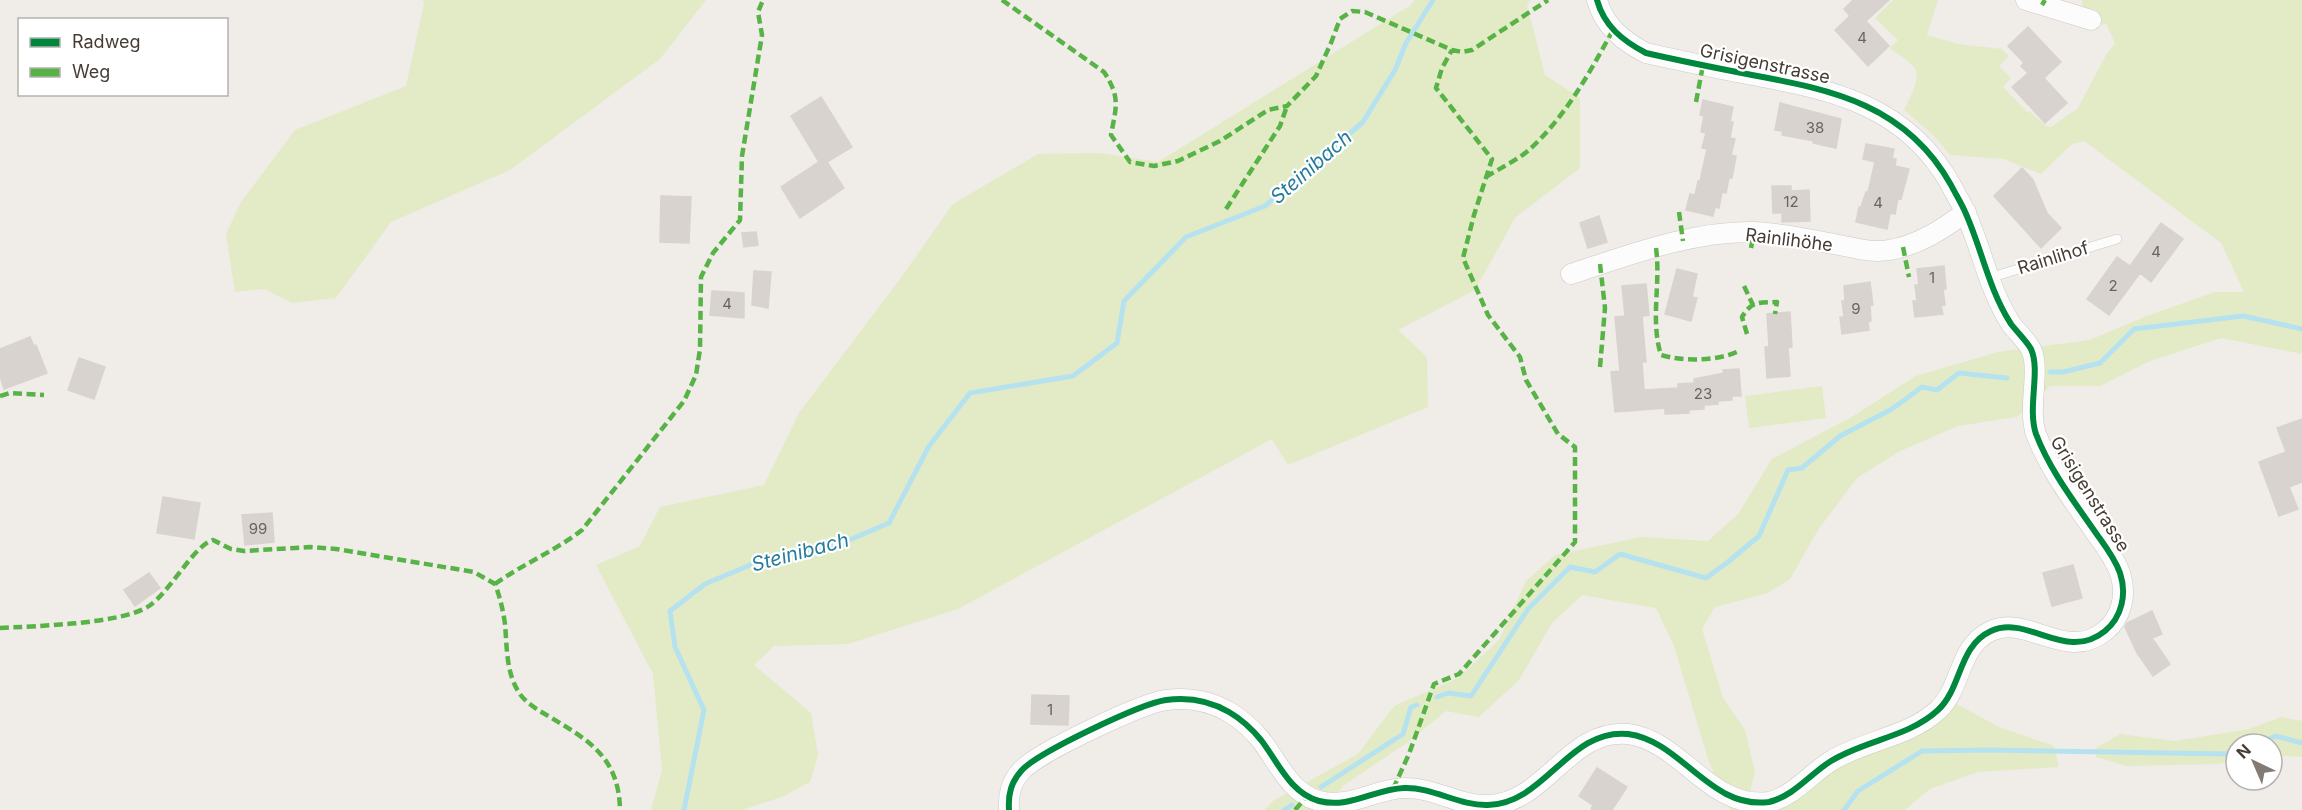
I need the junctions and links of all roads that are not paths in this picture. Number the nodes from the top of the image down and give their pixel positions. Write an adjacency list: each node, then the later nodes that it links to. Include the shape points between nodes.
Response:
1 (1597, 0): 4 (street, Grisigenstrasse, via 1613,30 1646,53 1815,87 1852,99 1885,116 1910,133 1940,165)
2 (2026, 0): 3 (street)
3 (2091, 20)
4 (1966, 212): 6 (street, Rainlihöhe, via 1938,232 1887,250 1754,232 1691,239); 7 (street, Grisigenstrasse)
5 (2117, 239): 7 (lane, Rainlihof)
6 (1571, 274)
7 (1989, 278): 8 (street, Grisigenstrasse, via 2009,321 2031,350 2031,406 2034,428 2045,454 2121,574 2123,599 2118,615 2096,637 2064,642 2006,628 1987,633 1970,650 1952,692 1934,713 1918,724 1836,758 1787,794 1768,802 1748,803 1721,794 1656,744 1624,734 1603,736 1585,744 1534,787 1501,804 1472,804 1403,788 1344,802 1326,802 1298,790 1263,743 1239,719 1219,707 1186,699 1154,702 1131,711 1033,760 1011,787)
8 (1009, 810)

